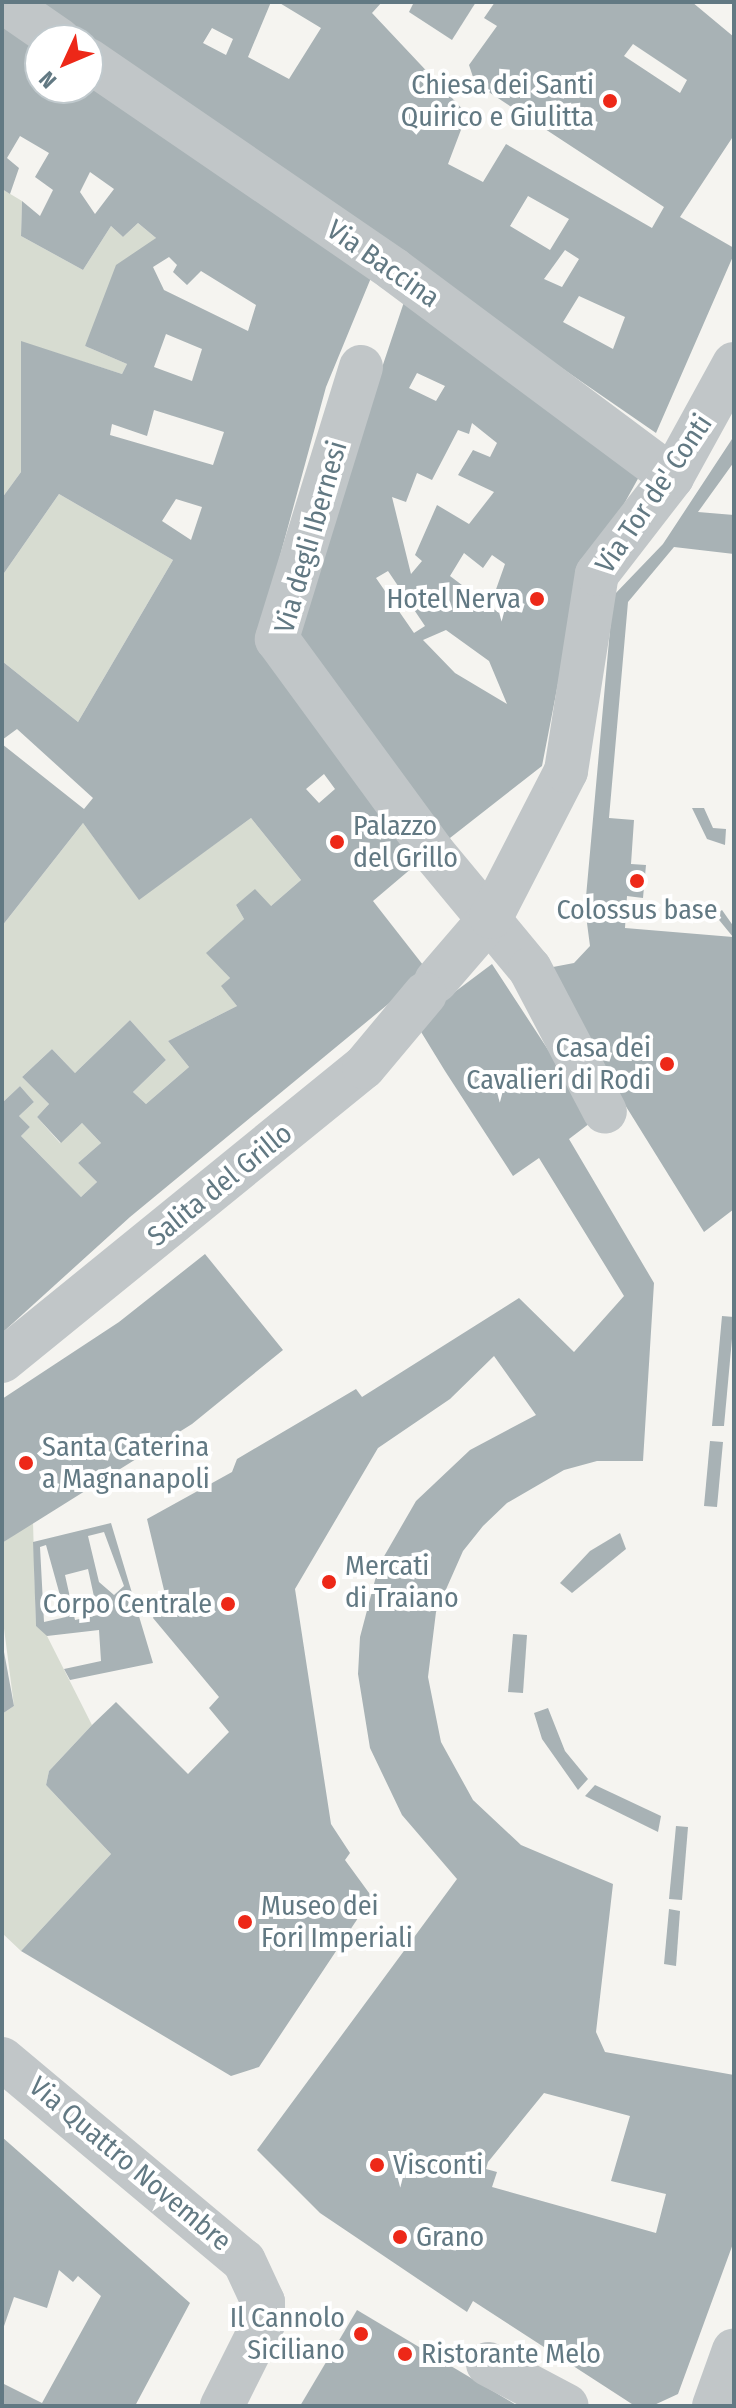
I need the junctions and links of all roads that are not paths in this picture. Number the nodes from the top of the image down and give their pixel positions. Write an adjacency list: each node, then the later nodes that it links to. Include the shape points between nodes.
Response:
1 (4, 2): 2 (street)
2 (36, 24)
3 (104, 71): 6 (street, Via Baccina, via 393,269)
4 (734, 364): 6 (street, Via Tor de' Conti)
5 (361, 367): 7 (street, Via degli Ibernesi, via 277,639 432,851)
6 (672, 477): 7 (street, Via Tor de' Conti, via 597,574 566,771)
7 (491, 917): 8 (street, via 530,969); 9 (street, Salita del Grillo, via 364,1067)
8 (608, 1108)
9 (2, 1361)
10 (2, 2059): 13 (street, Via Quattro Novembre, via 244,2261 263,2302 263,2324)
11 (734, 2350): 15 (street)
12 (488, 2364): 14 (street)
13 (222, 2406)
14 (567, 2406)
15 (714, 2406)

